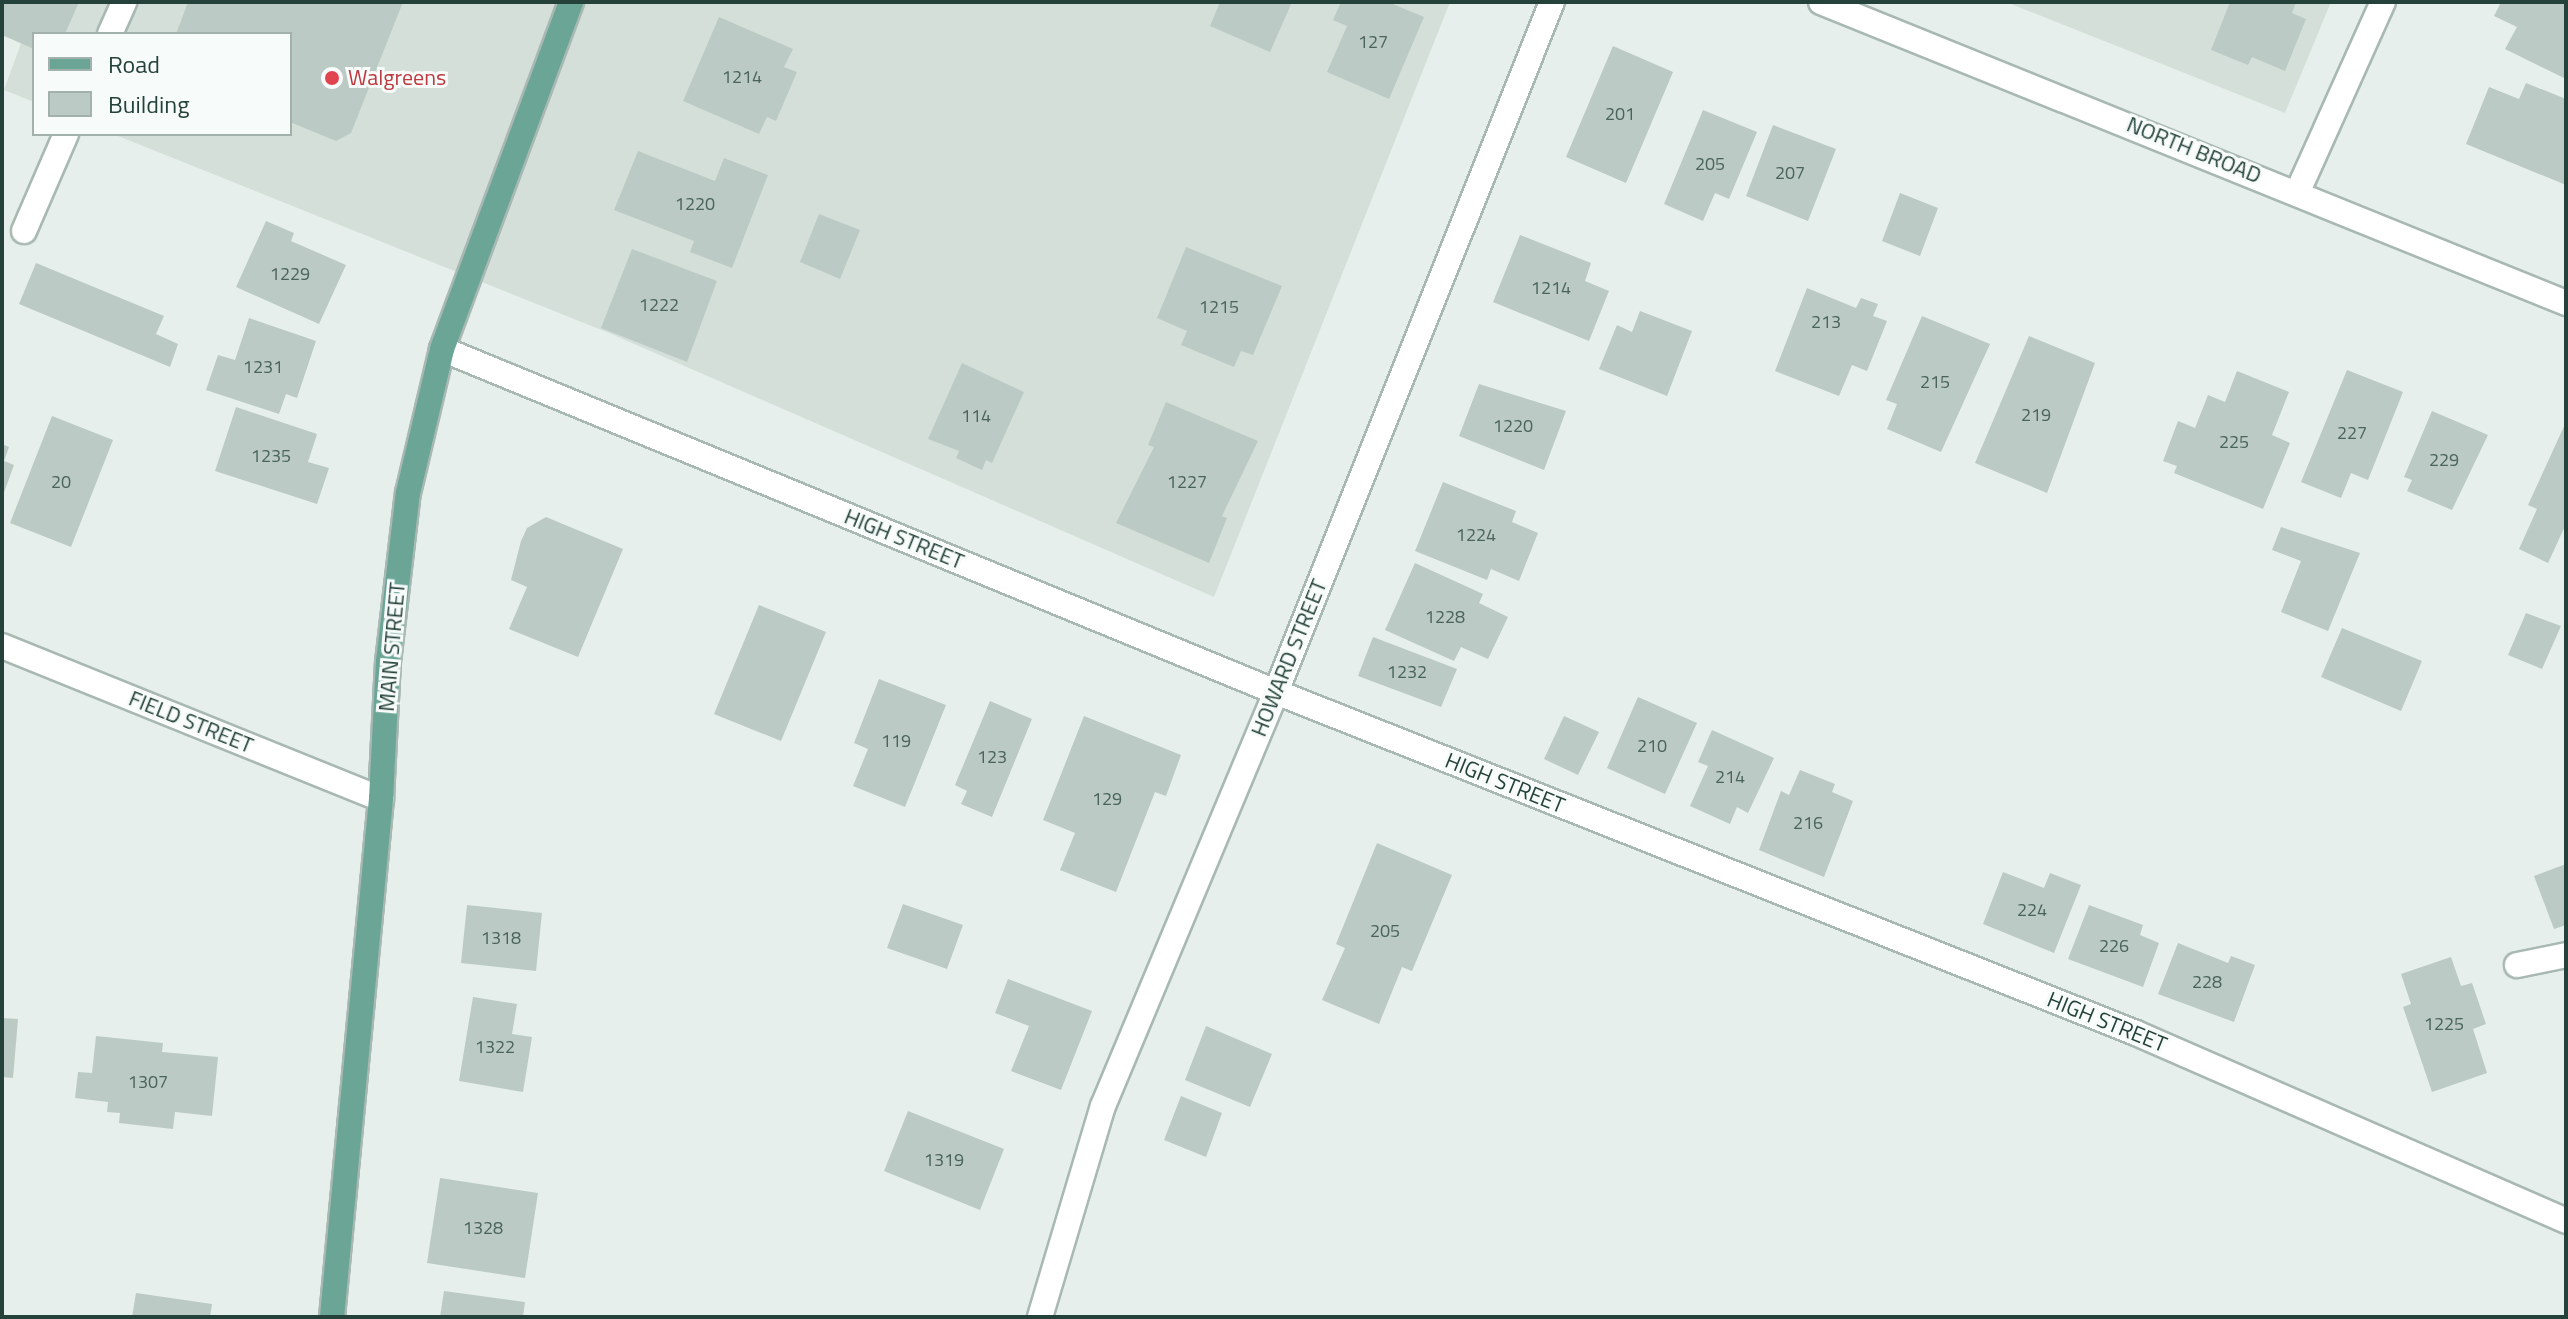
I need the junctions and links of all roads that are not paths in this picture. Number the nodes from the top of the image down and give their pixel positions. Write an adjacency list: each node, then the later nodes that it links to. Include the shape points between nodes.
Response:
1 (124, 2): 6 (street)
2 (571, 2): 11 (main road, MAIN STREET)
3 (1552, 2): 13 (street, HOWARD STREET)
4 (1821, 2): 8 (street, NORTH BROAD)
5 (2383, 2): 8 (street)
6 (111, 32)
7 (65, 136): 9 (street)
8 (2298, 191): 10 (street, NORTH BROAD)
9 (24, 231)
10 (2566, 303)
11 (442, 349): 13 (street, HIGH STREET); 14 (main road, MAIN STREET, via 408,493 388,662)
12 (2, 646): 14 (street, FIELD STREET)
13 (1276, 692): 17 (street, HIGH STREET, via 2136,1033); 19 (street, HOWARD STREET, via 1103,1106)
14 (381, 799): 18 (main road, MAIN STREET)
15 (2566, 955): 16 (street)
16 (2517, 965)
17 (2566, 1221)
18 (332, 1317)
19 (1040, 1317)

